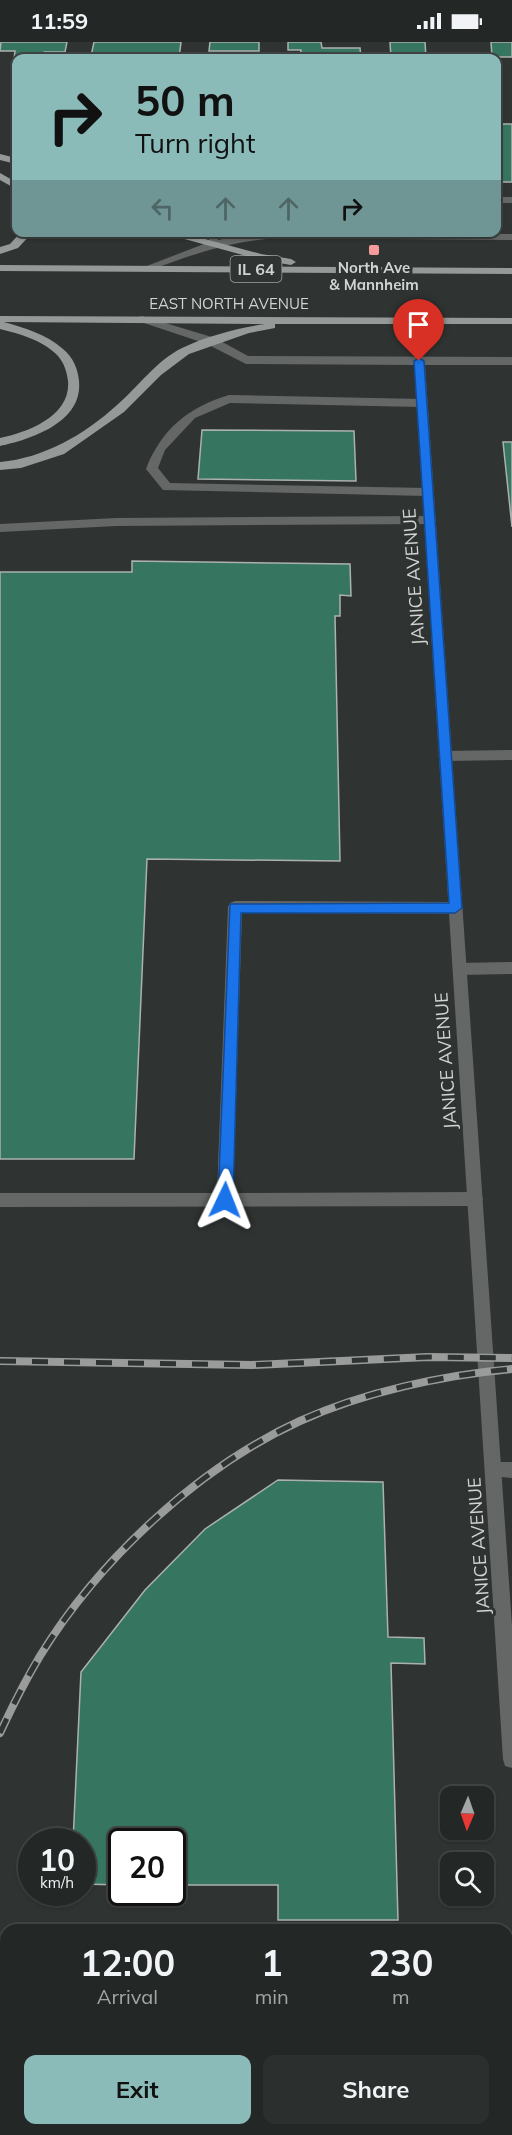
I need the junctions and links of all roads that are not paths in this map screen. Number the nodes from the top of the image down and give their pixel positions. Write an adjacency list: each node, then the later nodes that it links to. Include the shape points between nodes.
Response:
1 (23, 237): 4 (main road, via 14,246)
2 (247, 237): 3 (street)
3 (213, 238): 6 (street); 7 (main road, via 261,257)
4 (0, 251)
5 (0, 268): 6 (main road, EAST NORTH AVENUE / IL 64)
6 (144, 269): 7 (main road, EAST NORTH AVENUE / IL 64)
7 (345, 270): 8 (main road, EAST NORTH AVENUE / IL 64)
8 (512, 271)
9 (0, 319): 10 (main road)
10 (142, 319): 11 (main road, EAST NORTH AVENUE); 14 (street, EAST NORTH AVENUE)
11 (310, 320): 12 (main road, EAST NORTH AVENUE); 14 (main road, via 247,330)
12 (512, 321)
13 (0, 325): 18 (main road, via 32,334 61,352 76,385 59,416 39,429)
14 (211, 341): 15 (street, EAST NORTH AVENUE, via 246,360); 19 (main road, via 185,351 120,409 60,451 21,464)
15 (419, 361): 16 (street, EAST NORTH AVENUE); 17 (street, JANICE AVENUE)
16 (512, 361)
17 (421, 403): 20 (street, JANICE AVENUE); 20 (street, via 229,399 191,415 160,448 152,469 166,487)
18 (0, 442)
19 (0, 466)
20 (427, 492): 21 (street, JANICE AVENUE)
21 (430, 520): 22 (street, via 116,522); 24 (street, JANICE AVENUE)
22 (0, 528)
23 (512, 755): 24 (street)
24 (445, 756): 25 (street, JANICE AVENUE)
25 (455, 908): 27 (street, JANICE AVENUE); 30 (street, via 235,908)
26 (512, 968): 27 (street)
27 (460, 969): 28 (street, JANICE AVENUE)
28 (475, 1199): 30 (street); 31 (street, JANICE AVENUE)
29 (0, 1200): 30 (street)
30 (225, 1200)
31 (494, 1470): 32 (street); 33 (street, JANICE AVENUE)
32 (512, 1470)
33 (512, 1759)

